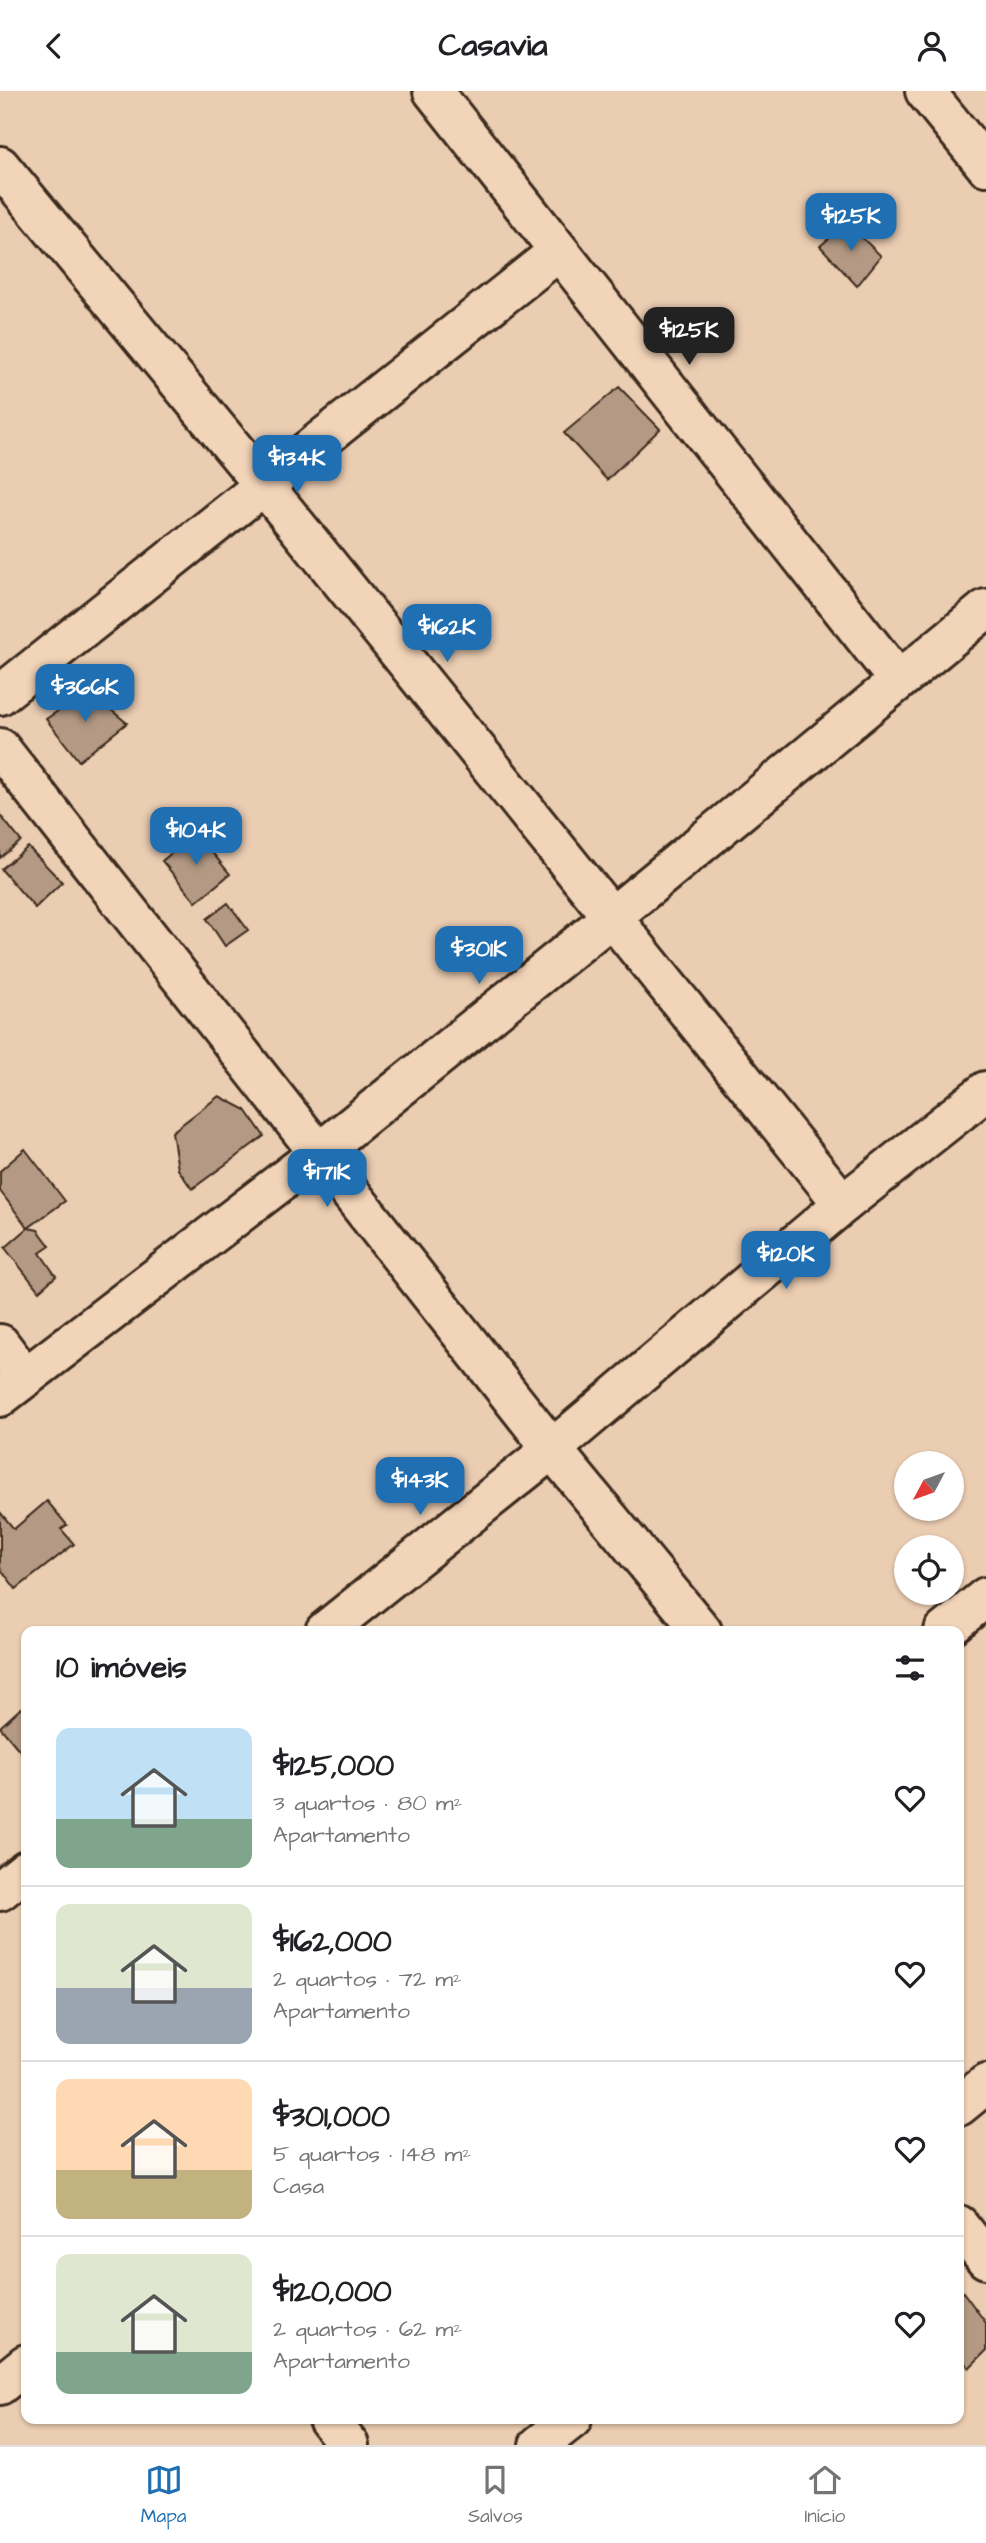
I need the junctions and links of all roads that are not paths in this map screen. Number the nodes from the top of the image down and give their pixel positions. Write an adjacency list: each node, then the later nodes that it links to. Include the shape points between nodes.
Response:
1 (433, 91): 5 (street)
2 (925, 91): 4 (street)
3 (0, 166): 6 (street)
4 (986, 166)
5 (559, 251): 6 (street); 8 (street)
6 (263, 484): 9 (street); 11 (street)
7 (986, 608): 8 (street)
8 (898, 680): 11 (street)
9 (0, 695)
10 (0, 748): 13 (street)
11 (613, 916): 13 (street); 14 (street)
12 (986, 1091): 14 (street)
13 (320, 1152): 16 (street); 17 (street)
14 (843, 1204): 17 (street)
15 (0, 1344): 16 (street)
16 (13, 1387)
17 (552, 1449): 19 (street); 20 (street)
18 (986, 1597): 21 (street)
19 (331, 1626)
20 (698, 1626)
21 (950, 1626)
22 (21, 1874): 23 (street)
23 (0, 1891)
24 (986, 2084): 25 (street)
25 (964, 2102)
26 (964, 2231): 27 (street)
27 (986, 2259)
28 (21, 2368): 29 (street)
29 (0, 2385)
30 (332, 2424): 32 (street)
31 (566, 2424): 33 (street)
32 (349, 2445)
33 (539, 2445)

